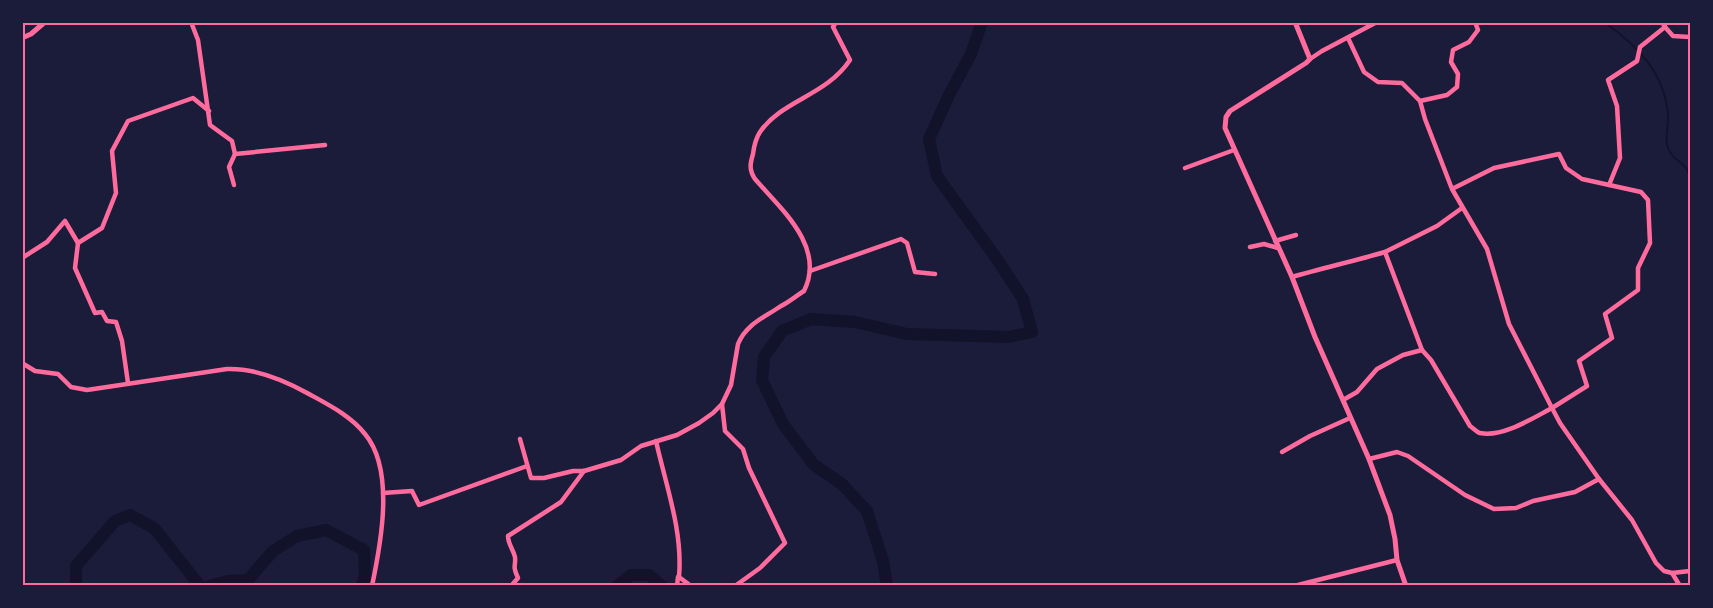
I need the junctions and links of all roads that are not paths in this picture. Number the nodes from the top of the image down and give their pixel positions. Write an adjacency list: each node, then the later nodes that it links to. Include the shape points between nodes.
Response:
1 (45, 22): 9 (street)
2 (191, 22): 13 (street, via 198,40)
3 (836, 22): 29 (street, via 834,28 850,60 824,87 771,119 759,132 750,164 750,172 755,179 799,231 808,253)
4 (1295, 22): 11 (street)
5 (1377, 22): 10 (street)
6 (1475, 22): 12 (street, via 1478,30 1469,42 1453,50 1451,62 1458,74 1457,87 1447,95)
7 (1664, 25): 8 (street, via 1673,36); 19 (street, via 1640,48 1637,61 1608,80 1617,106 1620,158)
8 (1690, 36)
9 (22, 38)
10 (1348, 38): 11 (street); 12 (street, via 1364,72 1378,82 1402,83)
11 (1310, 59): 15 (street, via 1230,111 1225,128)
12 (1420, 101): 20 (street)
13 (209, 111): 16 (street, via 210,125 232,141); 24 (street, via 192,98 128,121 112,151 116,193 102,228)
14 (325, 145): 16 (street)
15 (1234, 150): 17 (street); 23 (street)
16 (235, 154): 18 (street, via 229,168)
17 (1185, 168)
18 (234, 185)
19 (1609, 185): 20 (street, via 1582,179 1566,168 1559,154 1494,168); 37 (street, via 1641,192 1648,200 1650,244 1638,268 1638,290 1605,314 1612,338 1580,361 1587,386)
20 (1452, 190): 21 (street)
21 (1462, 208): 27 (street, via 1437,226); 37 (street, via 1487,249 1509,324)
22 (1296, 235): 23 (street)
23 (1275, 241): 26 (street)
24 (78, 243): 28 (street, via 65,221 46,242); 34 (street, via 74,268 95,313 102,312 107,321 116,322)
25 (1250, 247): 26 (street, via 1264,244)
26 (1278, 248): 31 (street)
27 (1385, 252): 31 (street); 32 (street)
28 (22, 258)
29 (810, 271): 30 (street, via 901,239 907,243 915,272); 36 (street, via 804,291 755,322 740,338 731,385)
30 (935, 274)
31 (1292, 278): 35 (street)
32 (1422, 350): 35 (street, via 1403,355 1377,369 1357,392); 37 (street, via 1470,426 1480,432 1500,432)
33 (22, 363): 34 (street, via 35,371 58,374 77,390)
34 (128, 384): 46 (street, via 242,369 257,371 299,388 332,407 366,434 378,462)
35 (1343, 400): 38 (street)
36 (722, 404): 40 (street, via 699,423 677,435); 55 (street, via 725,431 743,449 785,543 760,568)
37 (1552, 408): 45 (street)
38 (1350, 418): 41 (street); 42 (street)
39 (520, 439): 43 (street)
40 (656, 441): 44 (street, via 641,446 621,460); 54 (street, via 672,503 680,561 678,577)
41 (1282, 452)
42 (1369, 459): 45 (street, via 1397,452 1408,456 1465,496 1494,509 1516,508 1575,492); 47 (street, via 1390,515)
43 (527, 466): 44 (street, via 531,478); 46 (street, via 419,505 412,491)
44 (584, 472): 52 (street, via 561,502 508,536 515,557 513,568 518,578)
45 (1599, 479): 49 (street, via 1632,520 1656,563)
46 (383, 493): 51 (street, via 383,523)
47 (1397, 560): 56 (street); 57 (street)
48 (1690, 571): 49 (street)
49 (1672, 573): 58 (street)
50 (678, 577): 53 (street)
51 (372, 586)
52 (511, 586)
53 (677, 586)
54 (691, 586)
55 (735, 586)
56 (1294, 586)
57 (1406, 586)
58 (1680, 586)

